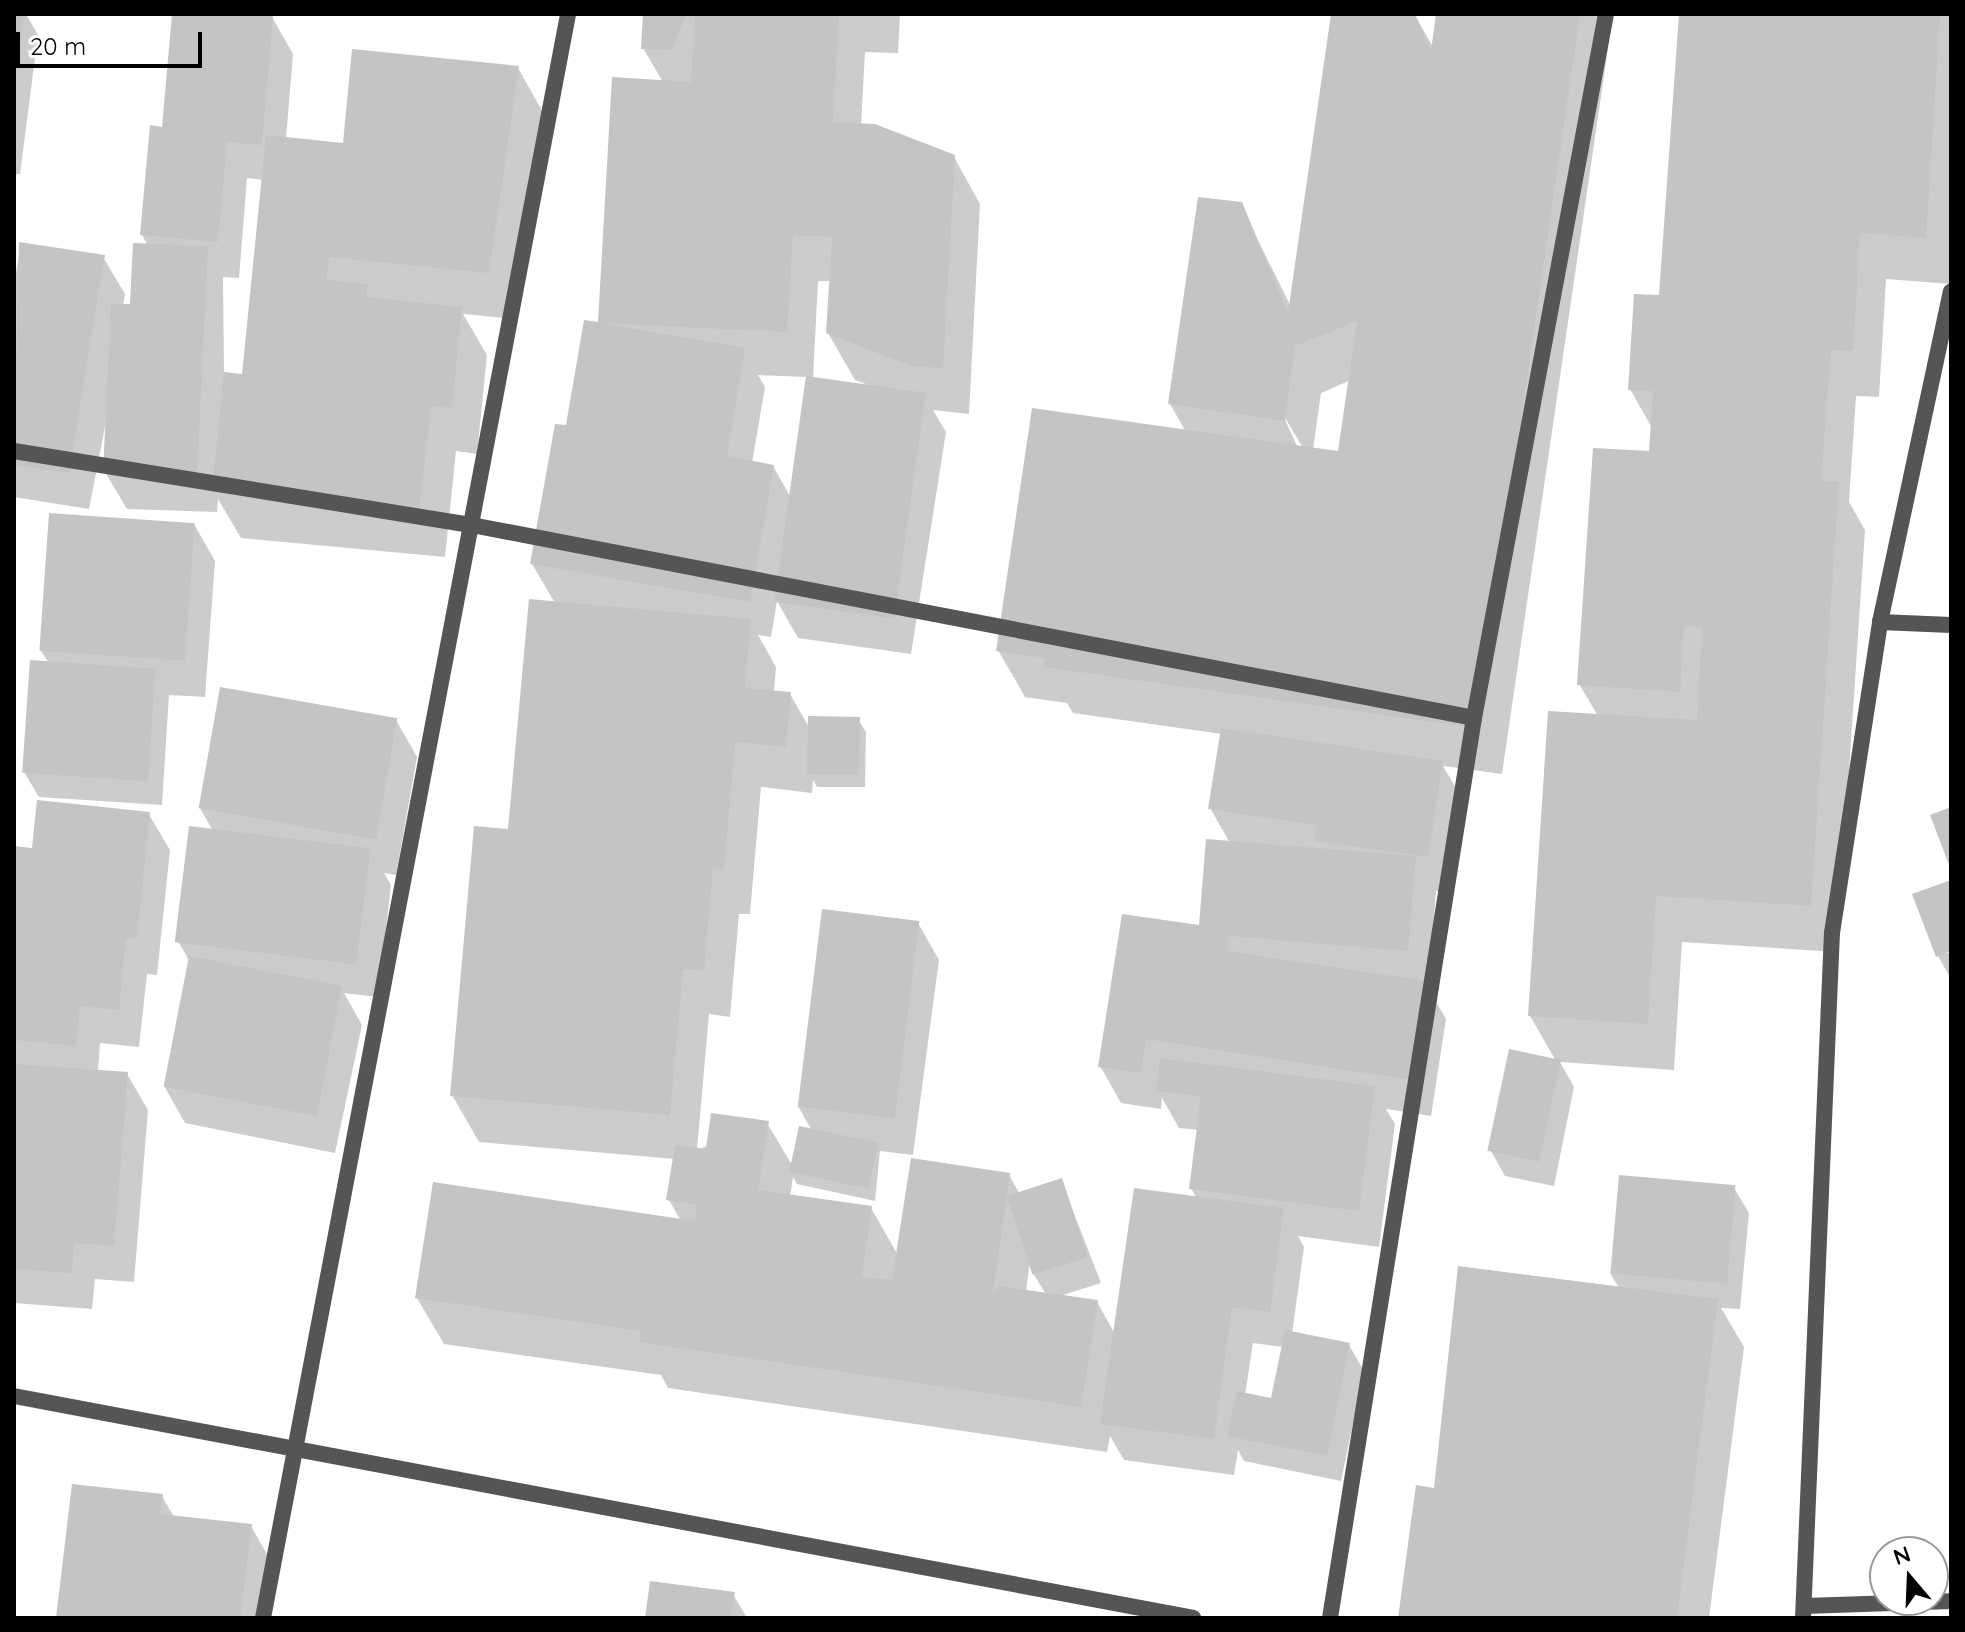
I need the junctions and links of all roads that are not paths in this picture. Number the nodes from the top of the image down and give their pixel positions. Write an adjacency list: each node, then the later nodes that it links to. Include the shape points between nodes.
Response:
1 (568, 14): 6 (street)
2 (1606, 14): 9 (street)
3 (1951, 292): 4 (street)
4 (1948, 326): 7 (street)
5 (14, 451): 6 (street)
6 (477, 526): 9 (street); 11 (street, via 376,998)
7 (1880, 622): 8 (street); 13 (street, via 1832,933)
8 (1951, 625)
9 (1474, 718): 16 (street)
10 (14, 1396): 11 (street)
11 (296, 1452): 14 (street); 15 (street)
12 (1951, 1601): 13 (street)
13 (1803, 1612)
14 (263, 1618)
15 (1193, 1618)
16 (1330, 1618)

